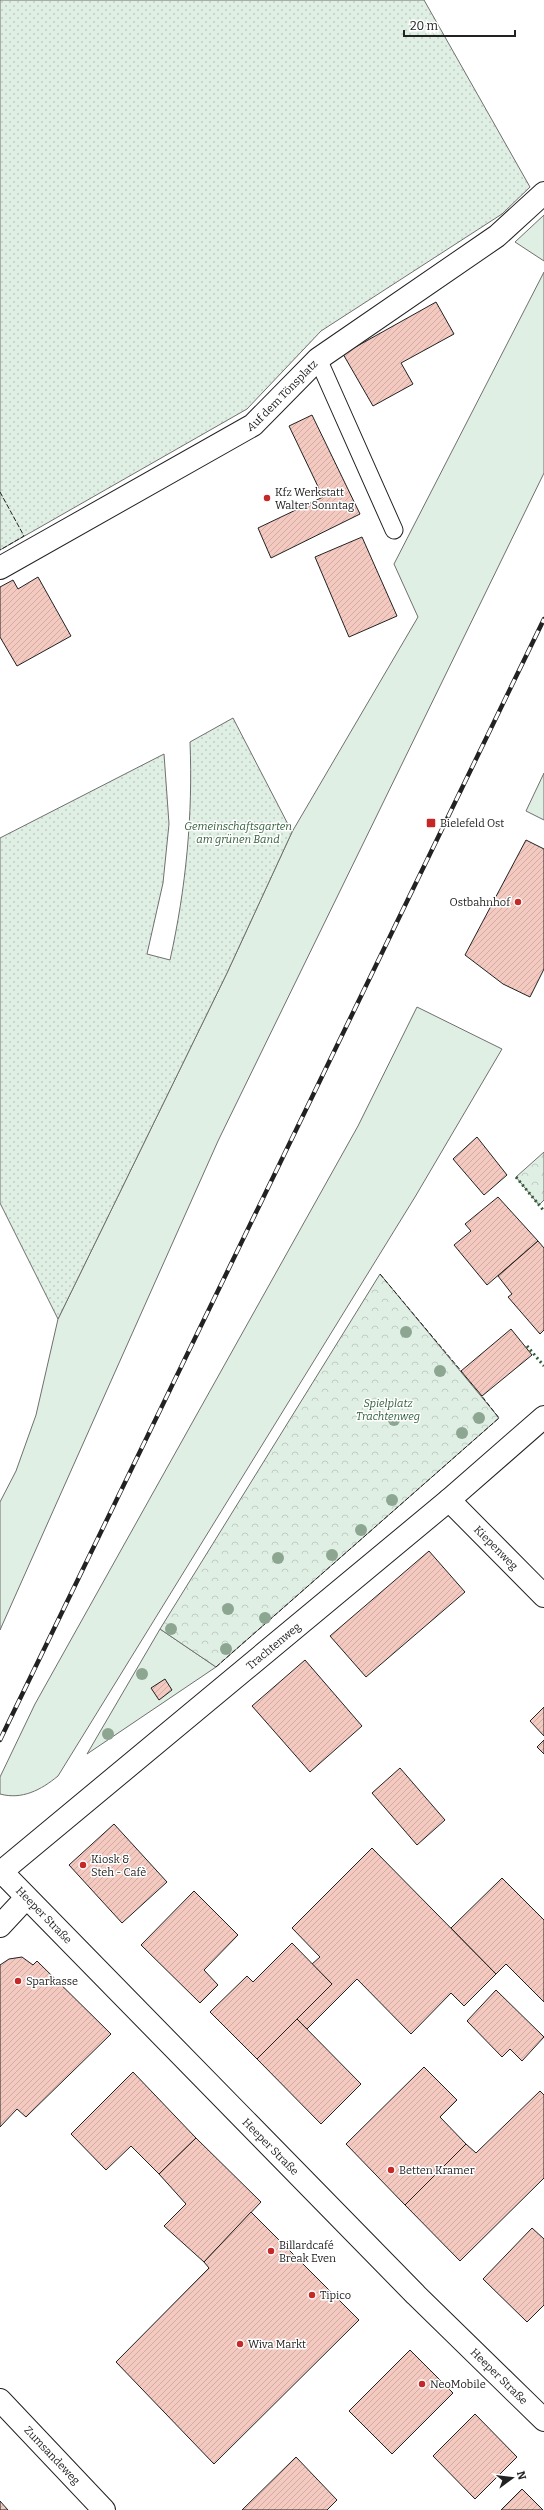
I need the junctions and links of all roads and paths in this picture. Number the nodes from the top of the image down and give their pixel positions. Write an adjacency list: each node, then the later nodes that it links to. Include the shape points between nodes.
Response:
1 (544, 193): 2 (street, Auf dem Tönsplatz, via 496,236)
2 (318, 359): 3 (lane); 4 (street, Auf dem Tönsplatz, via 253,425)
3 (394, 530)
4 (0, 568)
5 (544, 1417): 6 (street, Trachtenweg)
6 (448, 1500): 7 (street, Kiepenweg); 8 (street, Trachtenweg, via 81,1808 32,1844)
7 (544, 1596)
8 (1, 1871): 9 (street, Heeper Straße)
9 (26, 1898): 10 (street); 12 (street, Heeper Straße, via 410,2289)
10 (0, 1926)
11 (0, 2400): 13 (street, Zumsandeweg)
12 (544, 2420)
13 (104, 2510)

